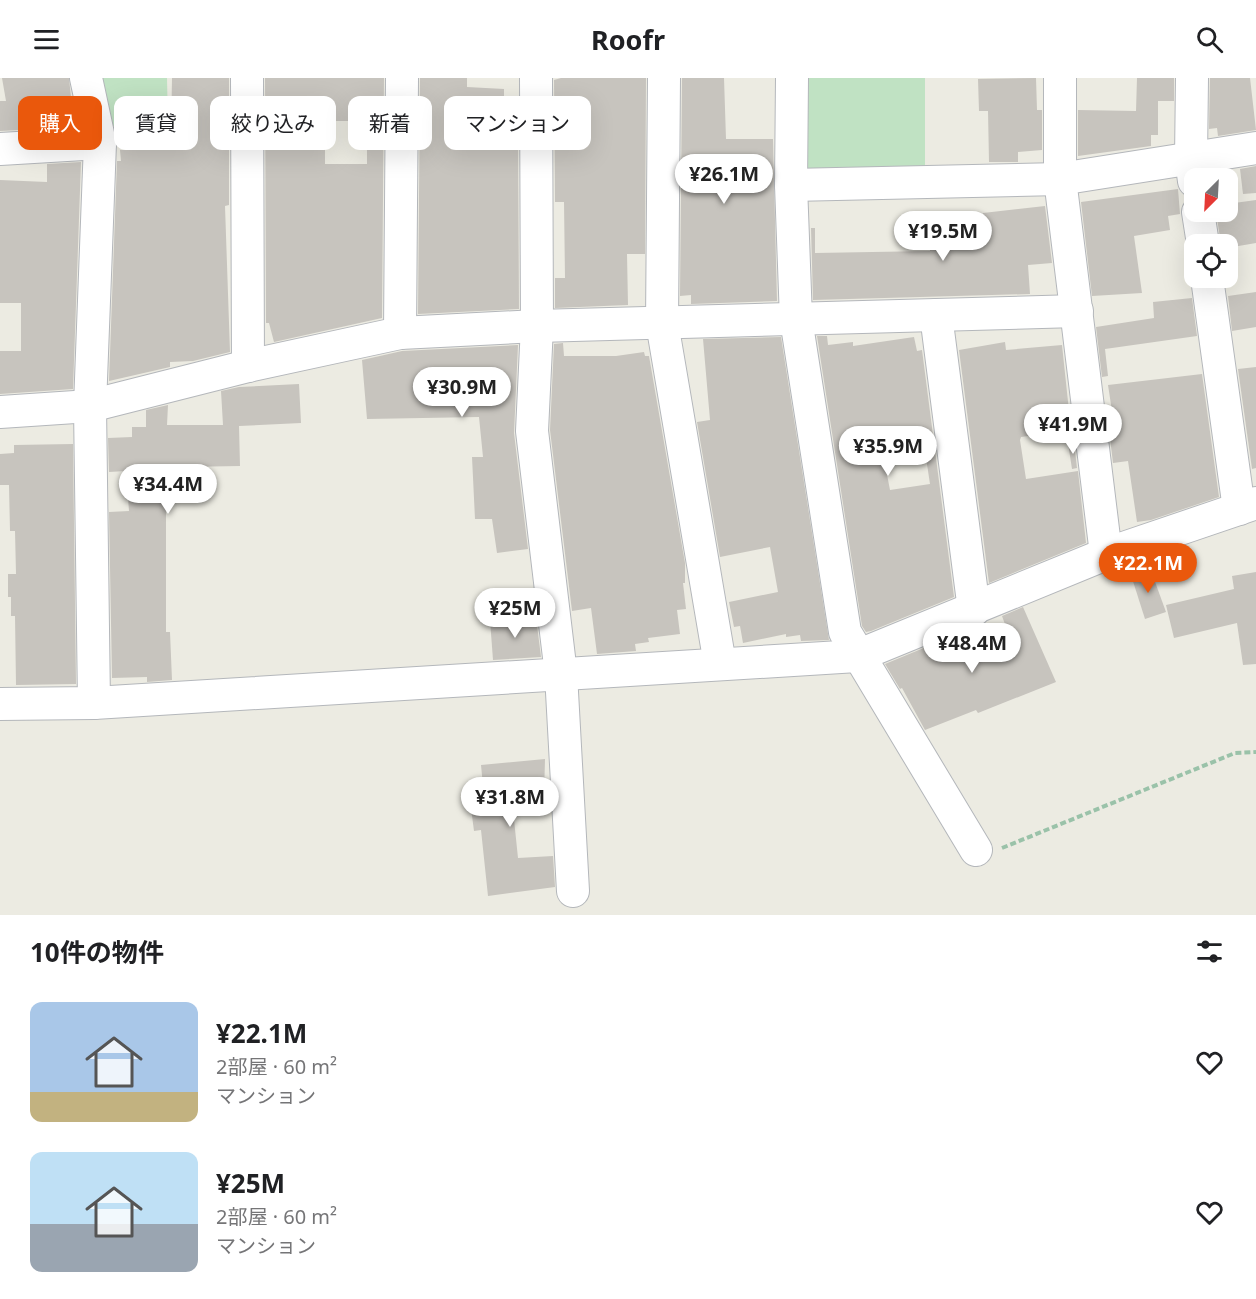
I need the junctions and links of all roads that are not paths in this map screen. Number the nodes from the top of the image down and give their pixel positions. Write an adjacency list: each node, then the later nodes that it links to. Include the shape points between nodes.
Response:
1 (86, 78): 9 (street)
2 (247, 78): 26 (street)
3 (402, 78): 25 (street)
4 (536, 78): 24 (street)
5 (664, 78): 23 (street)
6 (792, 78): 18 (street)
7 (1060, 78): 17 (street)
8 (1192, 78): 14 (street)
9 (90, 96)
10 (18, 148): 12 (street)
11 (1256, 148): 15 (street)
12 (0, 149)
13 (100, 150): 27 (street)
14 (1192, 168)
15 (1198, 168)
16 (1184, 171): 17 (street)
17 (1060, 179): 18 (street); 20 (street)
18 (791, 186): 22 (street)
19 (1209, 288): 29 (street)
20 (1077, 311): 21 (street); 30 (street)
21 (936, 315): 22 (street); 31 (street)
22 (796, 319): 23 (street); 32 (street, via 845,632)
23 (662, 323): 24 (street); 33 (street)
24 (537, 326): 25 (street); 34 (street, via 532,431)
25 (400, 333): 26 (street)
26 (248, 366): 27 (street)
27 (90, 406): 28 (street); 35 (street)
28 (0, 412)
29 (1247, 506): 30 (street)
30 (1106, 554): 31 (street)
31 (974, 610): 32 (street)
32 (857, 656): 33 (street); 37 (street)
33 (720, 664): 34 (street)
34 (561, 674): 35 (street); 38 (street)
35 (94, 703): 36 (street)
36 (0, 704)
37 (976, 850)
38 (573, 891)

